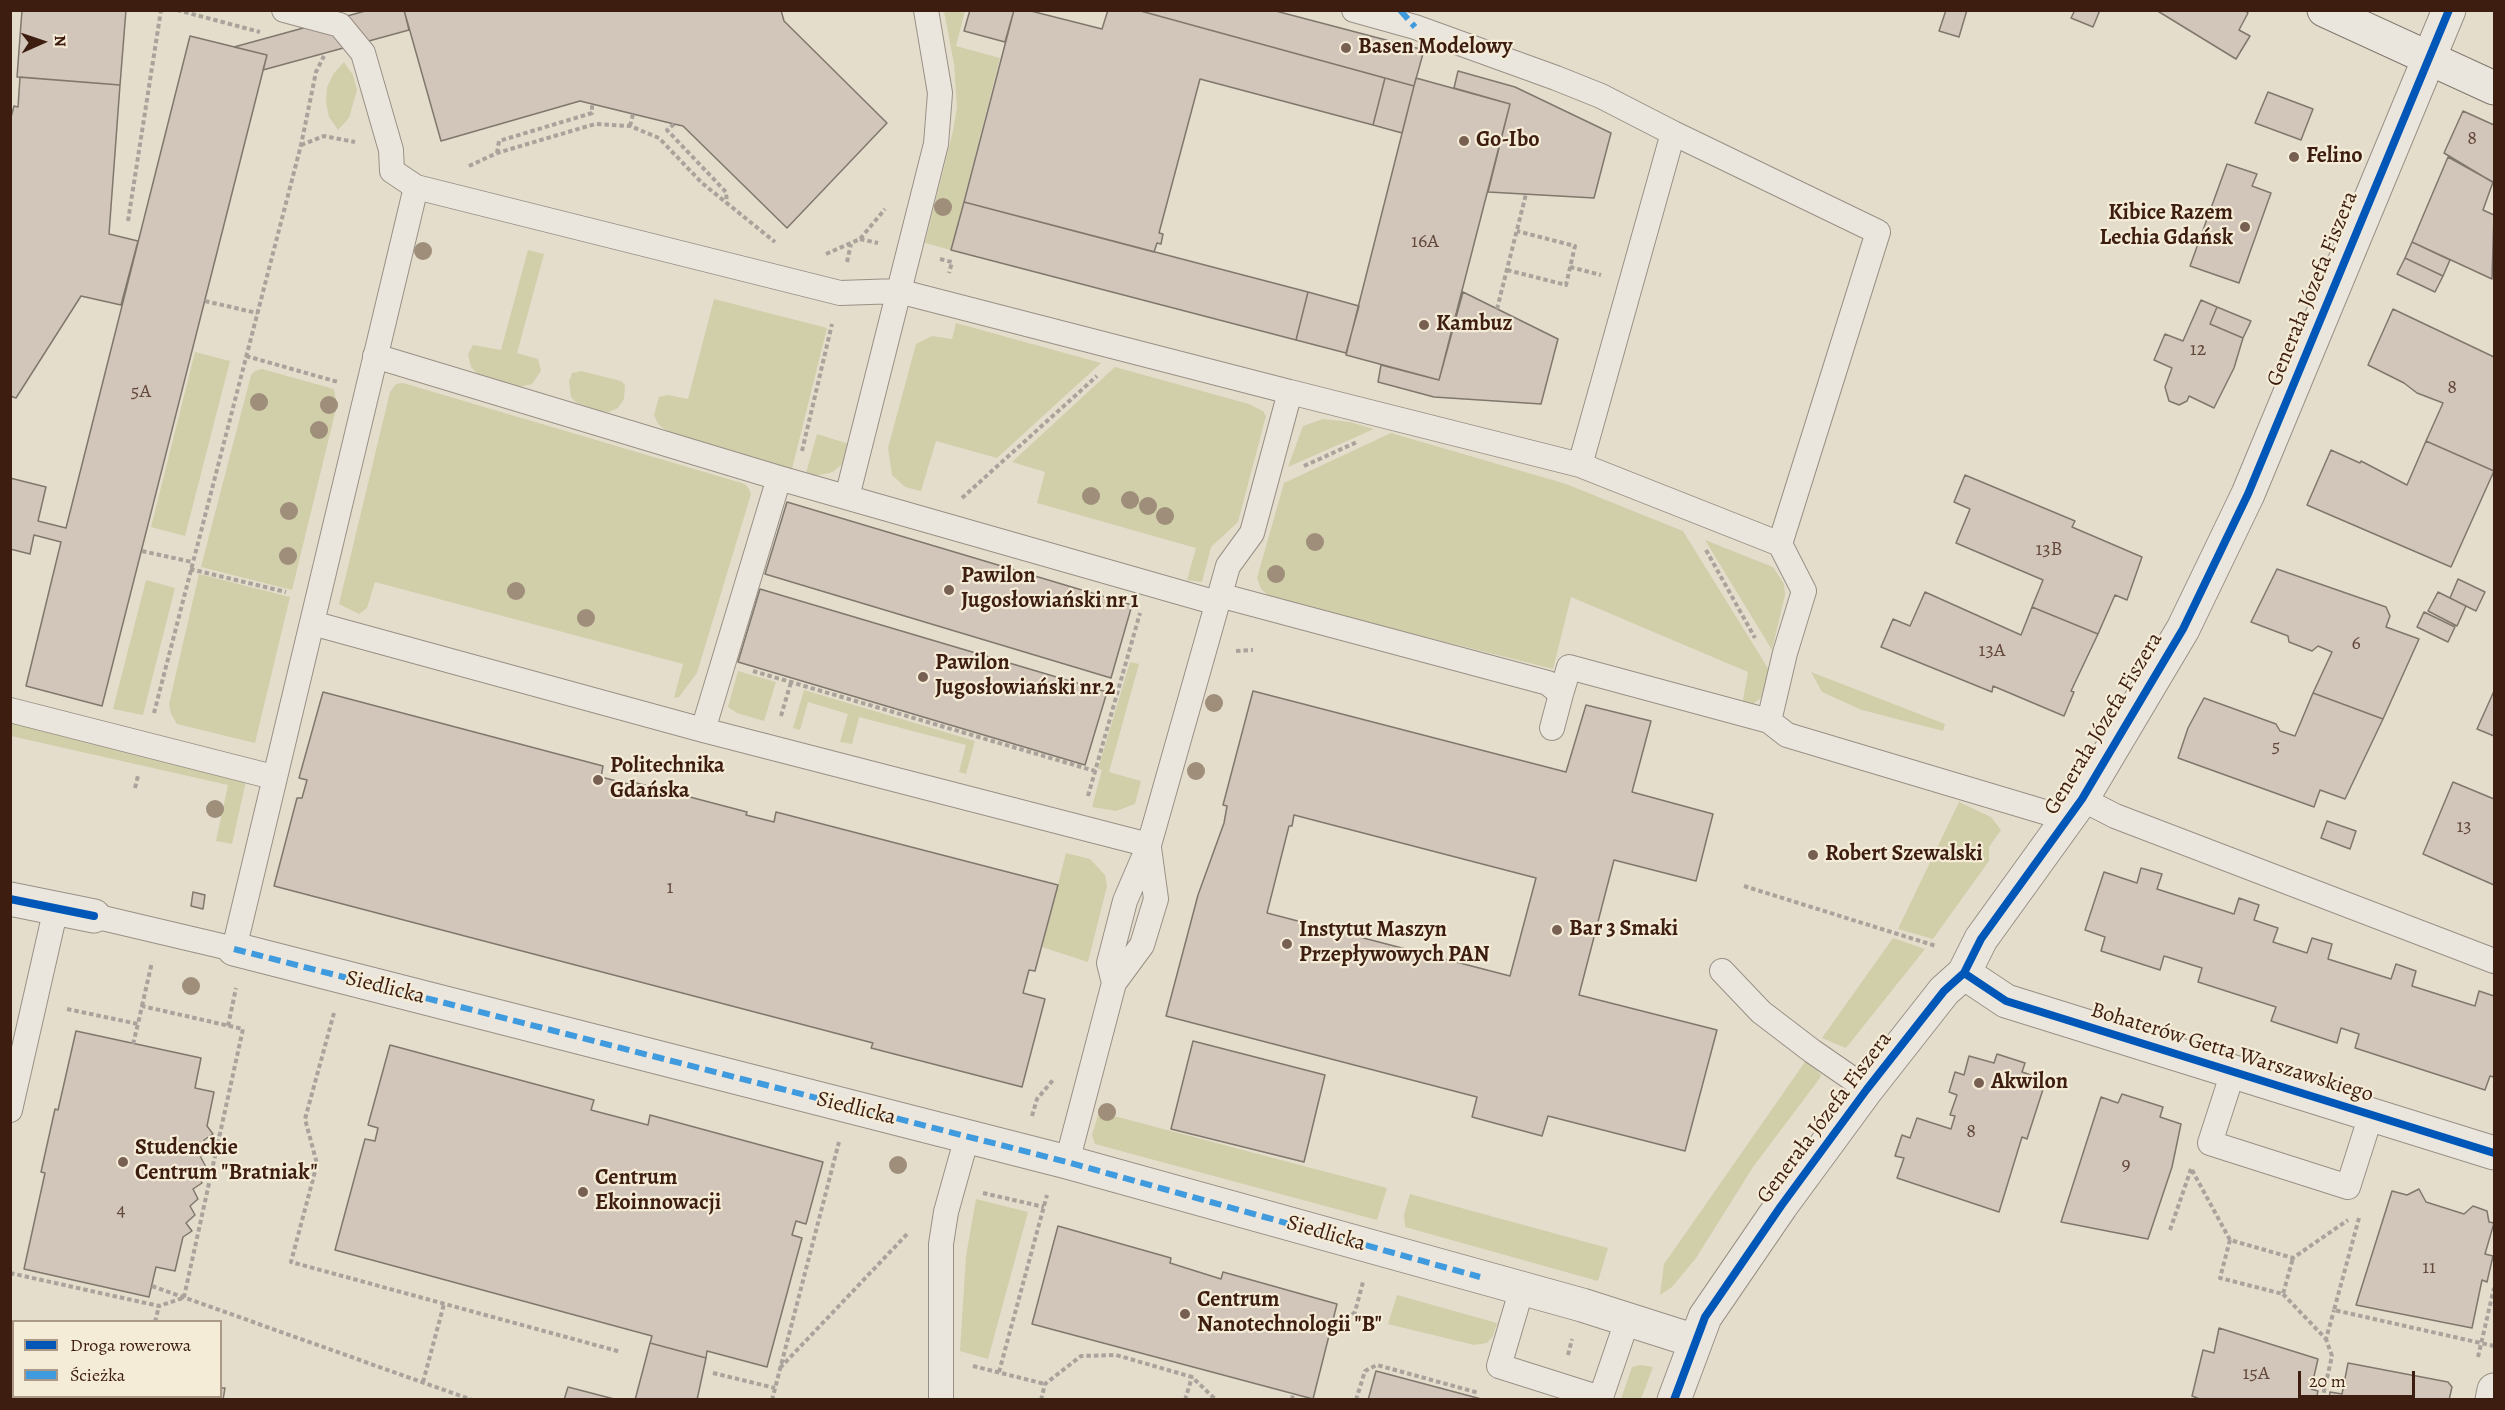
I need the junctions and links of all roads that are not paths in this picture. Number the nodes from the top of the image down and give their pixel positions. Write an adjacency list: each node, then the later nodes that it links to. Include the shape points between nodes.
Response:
1 (284, 10): 9 (lane, via 340,25 363,53 391,150 392,171)
2 (926, 10): 10 (lane, via 940,93 936,144)
3 (1354, 10): 8 (lane, via 1415,27 1565,82)
4 (2324, 10): 6 (street)
5 (2449, 10): 6 (street, Generała Józefa Fiszera)
6 (2428, 58): 7 (street); 25 (street, Generała Józefa Fiszera, via 2248,494 2182,629)
7 (2494, 88)
8 (1673, 132): 13 (lane); 16 (lane, via 1878,232)
9 (416, 187): 10 (lane, via 840,293); 11 (lane)
10 (898, 291): 12 (lane); 15 (lane)
11 (375, 356): 14 (lane); 18 (lane)
12 (1290, 392): 13 (lane); 17 (lane, via 1252,532 1228,566)
13 (1580, 465): 16 (lane)
14 (787, 480): 15 (lane); 23 (lane, via 723,663)
15 (847, 497): 17 (lane, via 1148,583)
16 (1780, 544): 22 (lane, via 1804,591 1785,653)
17 (1218, 599): 19 (lane, via 1548,683); 26 (lane)
18 (312, 623): 23 (lane); 24 (lane)
19 (1562, 694): 21 (lane); 22 (lane, via 1569,667)
20 (10, 710): 24 (lane)
21 (1552, 728)
22 (1778, 728): 25 (lane)
23 (704, 730): 26 (lane)
24 (273, 777): 30 (lane)
25 (2075, 809): 31 (lane, via 2115,816); 33 (street, Generała Józefa Fiszera, via 1981,939)
26 (1149, 845): 40 (lane, via 1156,900 1142,945 1114,983)
27 (10, 899): 28 (street, Siedlicka)
28 (56, 908): 29 (street, Siedlicka); 36 (lane)
29 (94, 916): 30 (lane, Siedlicka)
30 (234, 949): 38 (street, Siedlicka)
31 (2494, 961)
32 (1722, 971): 35 (lane, via 1761,1012)
33 (1965, 973): 34 (street, Bohaterów Getta Warszawskiego, via 2006,1001); 35 (street, Generała Józefa Fiszera, via 1944,991)
34 (2233, 1072): 37 (street, Bohaterów Getta Warszawskiego); 37 (lane, via 2210,1143 2348,1187)
35 (1867, 1089): 43 (street, Generała Józefa Fiszera, via 1780,1206 1705,1317)
36 (10, 1110)
37 (2371, 1115): 39 (street, Bohaterów Getta Warszawskiego)
38 (967, 1137): 40 (street, Siedlicka); 46 (lane, via 941,1244)
39 (2494, 1153)
40 (1067, 1162): 41 (street, Siedlicka)
41 (1522, 1288): 42 (street, Siedlicka); 45 (lane, via 1499,1366)
42 (1628, 1318): 43 (street, Siedlicka); 45 (lane)
43 (1695, 1341): 47 (street, Generała Józefa Fiszera)
44 (2485, 1378): 48 (street)
45 (1600, 1399)
46 (941, 1400)
47 (1674, 1400)
48 (2492, 1400)

